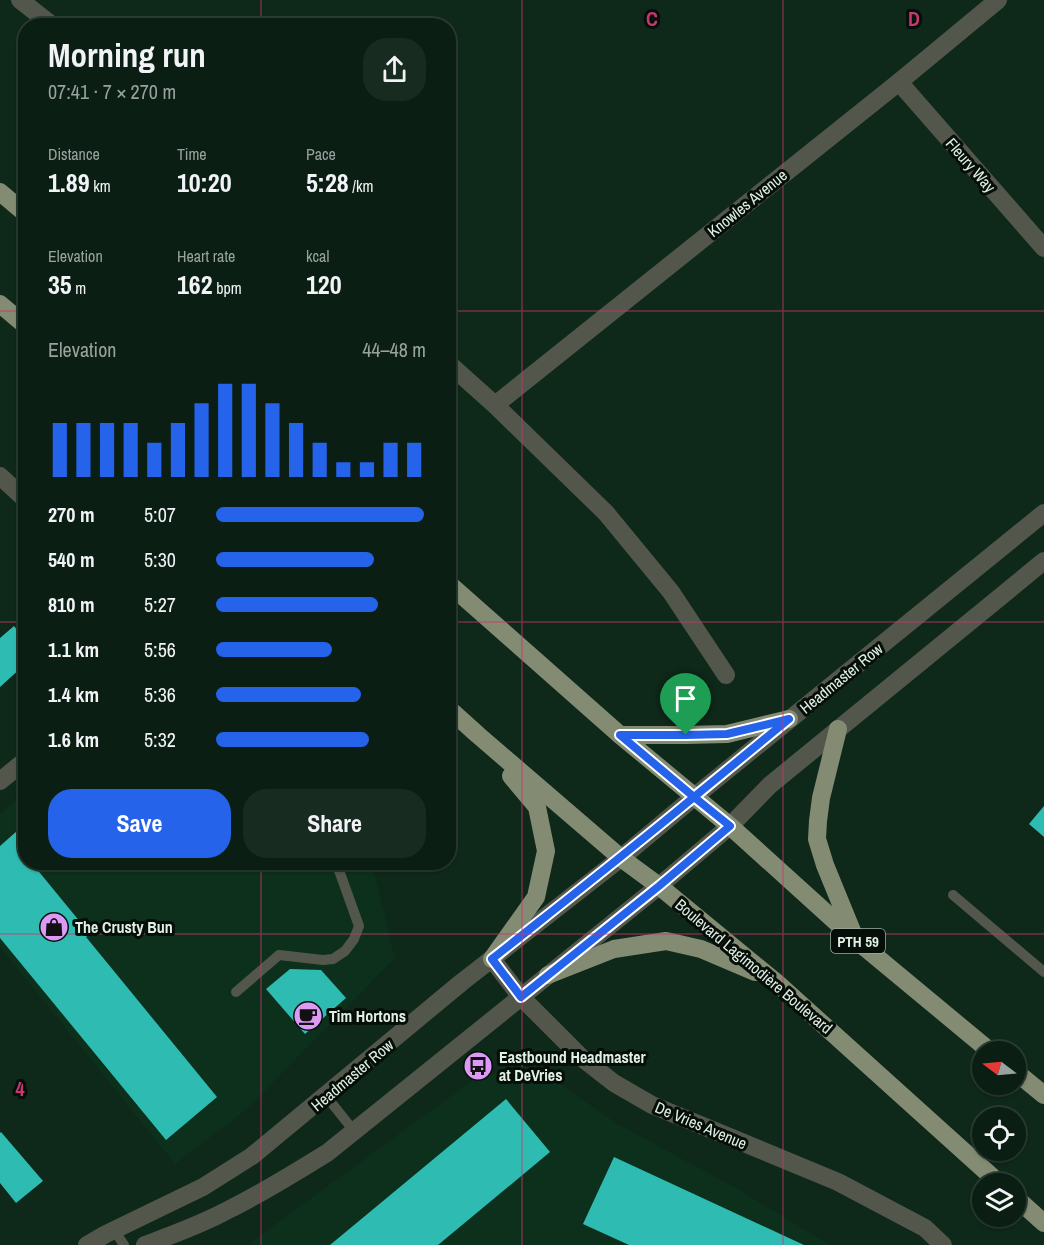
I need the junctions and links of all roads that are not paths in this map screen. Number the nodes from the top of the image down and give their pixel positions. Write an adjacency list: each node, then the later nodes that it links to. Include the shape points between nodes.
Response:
1 (20, 0): 3 (street)
2 (998, 0): 4 (street, Knowles Avenue)
3 (43, 18)
4 (899, 82): 7 (street, Fleury Way); 11 (street, Knowles Avenue)
5 (0, 192): 6 (main road)
6 (18, 207)
7 (1044, 248)
8 (0, 304): 9 (main road)
9 (18, 319)
10 (456, 370): 11 (street)
11 (495, 405): 17 (street, via 606,513 671,592)
12 (0, 476): 13 (street)
13 (18, 493)
14 (1044, 513): 19 (street, Headmaster Row)
15 (1044, 561): 20 (street)
16 (456, 590): 22 (main road, PTH 59)
17 (726, 675)
18 (456, 715): 21 (main road, Boulevard Lagimodière Boulevard)
19 (789, 719): 22 (main road, via 727,734); 25 (street, Headmaster Row)
20 (838, 729): 26 (street, via 770,785); 31 (main road, via 821,798 817,839)
21 (478, 735): 27 (main road, Boulevard Lagimodière Boulevard); 32 (main road, via 537,807 546,851 536,897)
22 (620, 735): 25 (main road, PTH 59)
23 (18, 766): 24 (street)
24 (0, 780)
25 (694, 797): 26 (main road, PTH 59); 27 (street, Headmaster Row)
26 (730, 826): 29 (street); 31 (main road, PTH 59)
27 (621, 858): 29 (main road, Boulevard Lagimodière Boulevard); 32 (street, Headmaster Row)
28 (339, 870): 36 (lane, via 358,926 345,951 323,960 279,955)
29 (659, 886): 34 (street); 35 (main road, Boulevard Lagimodière Boulevard)
30 (953, 895): 33 (lane)
31 (856, 940): 38 (main road, PTH 59)
32 (492, 959): 37 (street, De Vries Avenue); 41 (street, Headmaster Row)
33 (1044, 972)
34 (549, 975): 35 (main road, via 614,949 666,941 701,949); 37 (street)
35 (777, 983): 43 (main road, Boulevard Lagimodière Boulevard)
36 (236, 992)
37 (521, 997): 42 (street); 49 (street, De Vries Avenue, via 582,1058 614,1083 652,1105 838,1182 925,1228)
38 (978, 1041)
39 (1026, 1080): 40 (main road)
40 (1044, 1095)
41 (326, 1096): 42 (lane); 46 (street, Headmaster Row, via 252,1156)
42 (354, 1131): 48 (street, via 327,1153 246,1201)
43 (988, 1173)
44 (1026, 1207): 45 (main road)
45 (1044, 1223)
46 (119, 1238): 47 (street, Headmaster Row)
47 (87, 1245)
48 (145, 1245)
49 (943, 1245)

